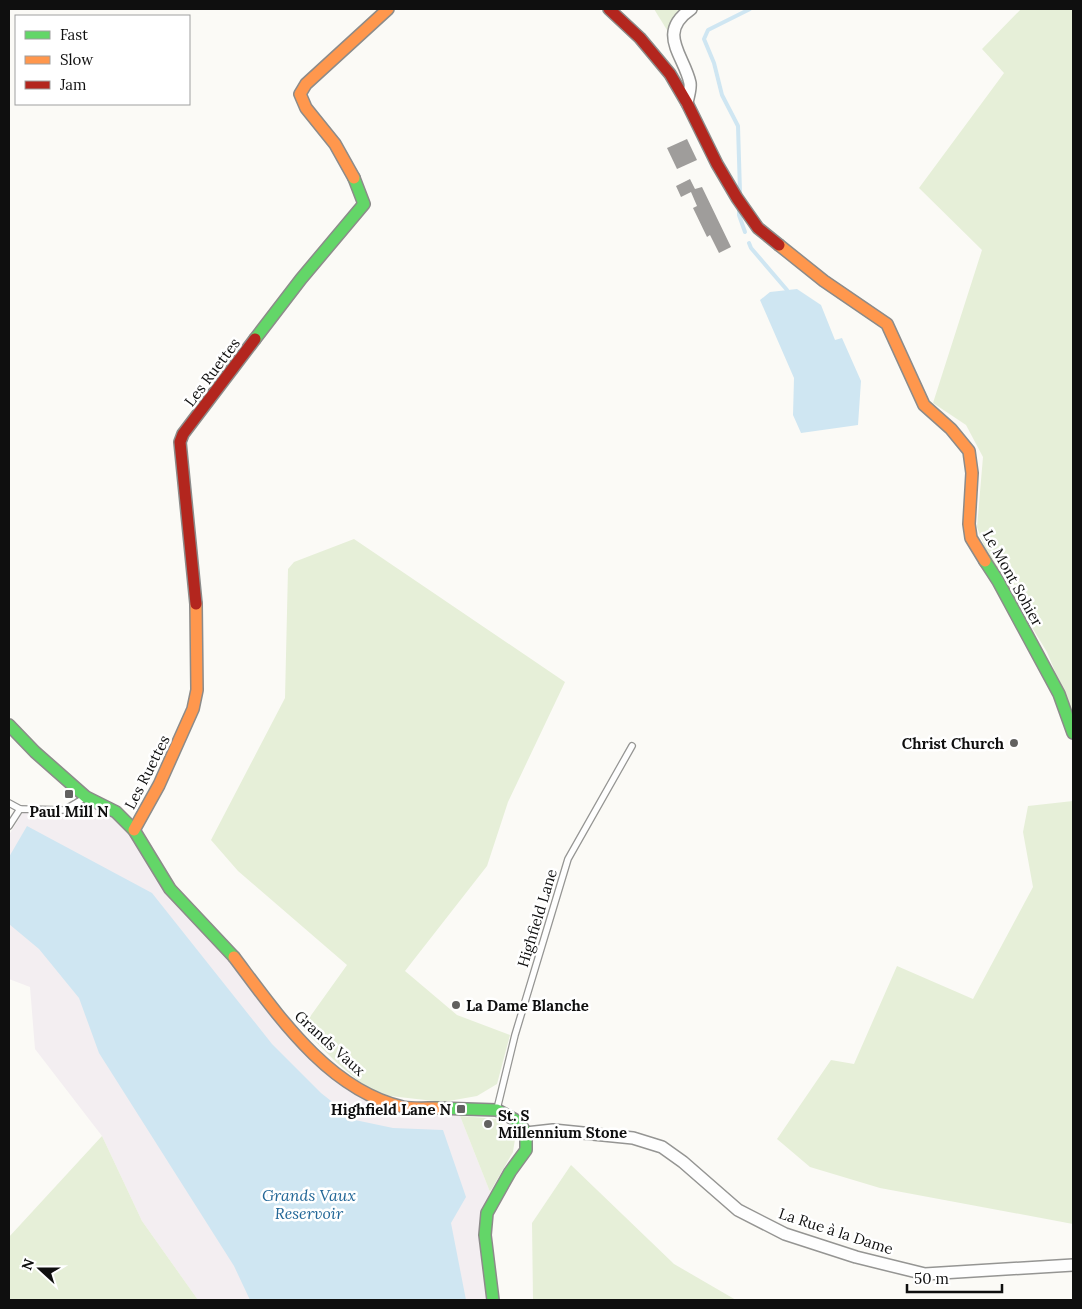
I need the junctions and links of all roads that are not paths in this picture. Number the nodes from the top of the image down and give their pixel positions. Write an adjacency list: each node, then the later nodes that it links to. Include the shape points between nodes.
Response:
1 (388, 9): 12 (street, Les Ruettes, via 312,78 300,94 303,106 336,145 364,204 240,358 180,442 197,609 196,690 190,718)
2 (610, 9): 4 (street, Le Mont Sohier, via 656,56)
3 (691, 9): 4 (street, via 676,27 674,43 690,84)
4 (687, 103): 6 (street, Le Mont Sohier, via 717,164 758,228 824,281 887,324 924,405 951,429 969,451 971,538 1060,694)
5 (9, 725): 8 (street, Grands Vaux)
6 (1073, 733)
7 (632, 746): 13 (lane, Highfield Lane, via 568,859 515,1035)
8 (86, 797): 10 (lane, via 64,810); 12 (street, Grands Vaux, via 116,812)
9 (9, 803): 10 (lane)
10 (20, 809): 11 (lane)
11 (9, 826)
12 (134, 830): 13 (street, Grands Vaux, via 170,889 233,956 281,1019 315,1055 353,1086 378,1100 404,1106)
13 (497, 1110): 14 (street, Grands Vaux, via 519,1122)
14 (526, 1133): 15 (street, La Rue à la Dame, via 553,1130 633,1138 662,1147 738,1210 785,1234 856,1257 925,1274); 16 (street, via 526,1150 487,1213 485,1235)
15 (1073, 1265)
16 (493, 1300)

